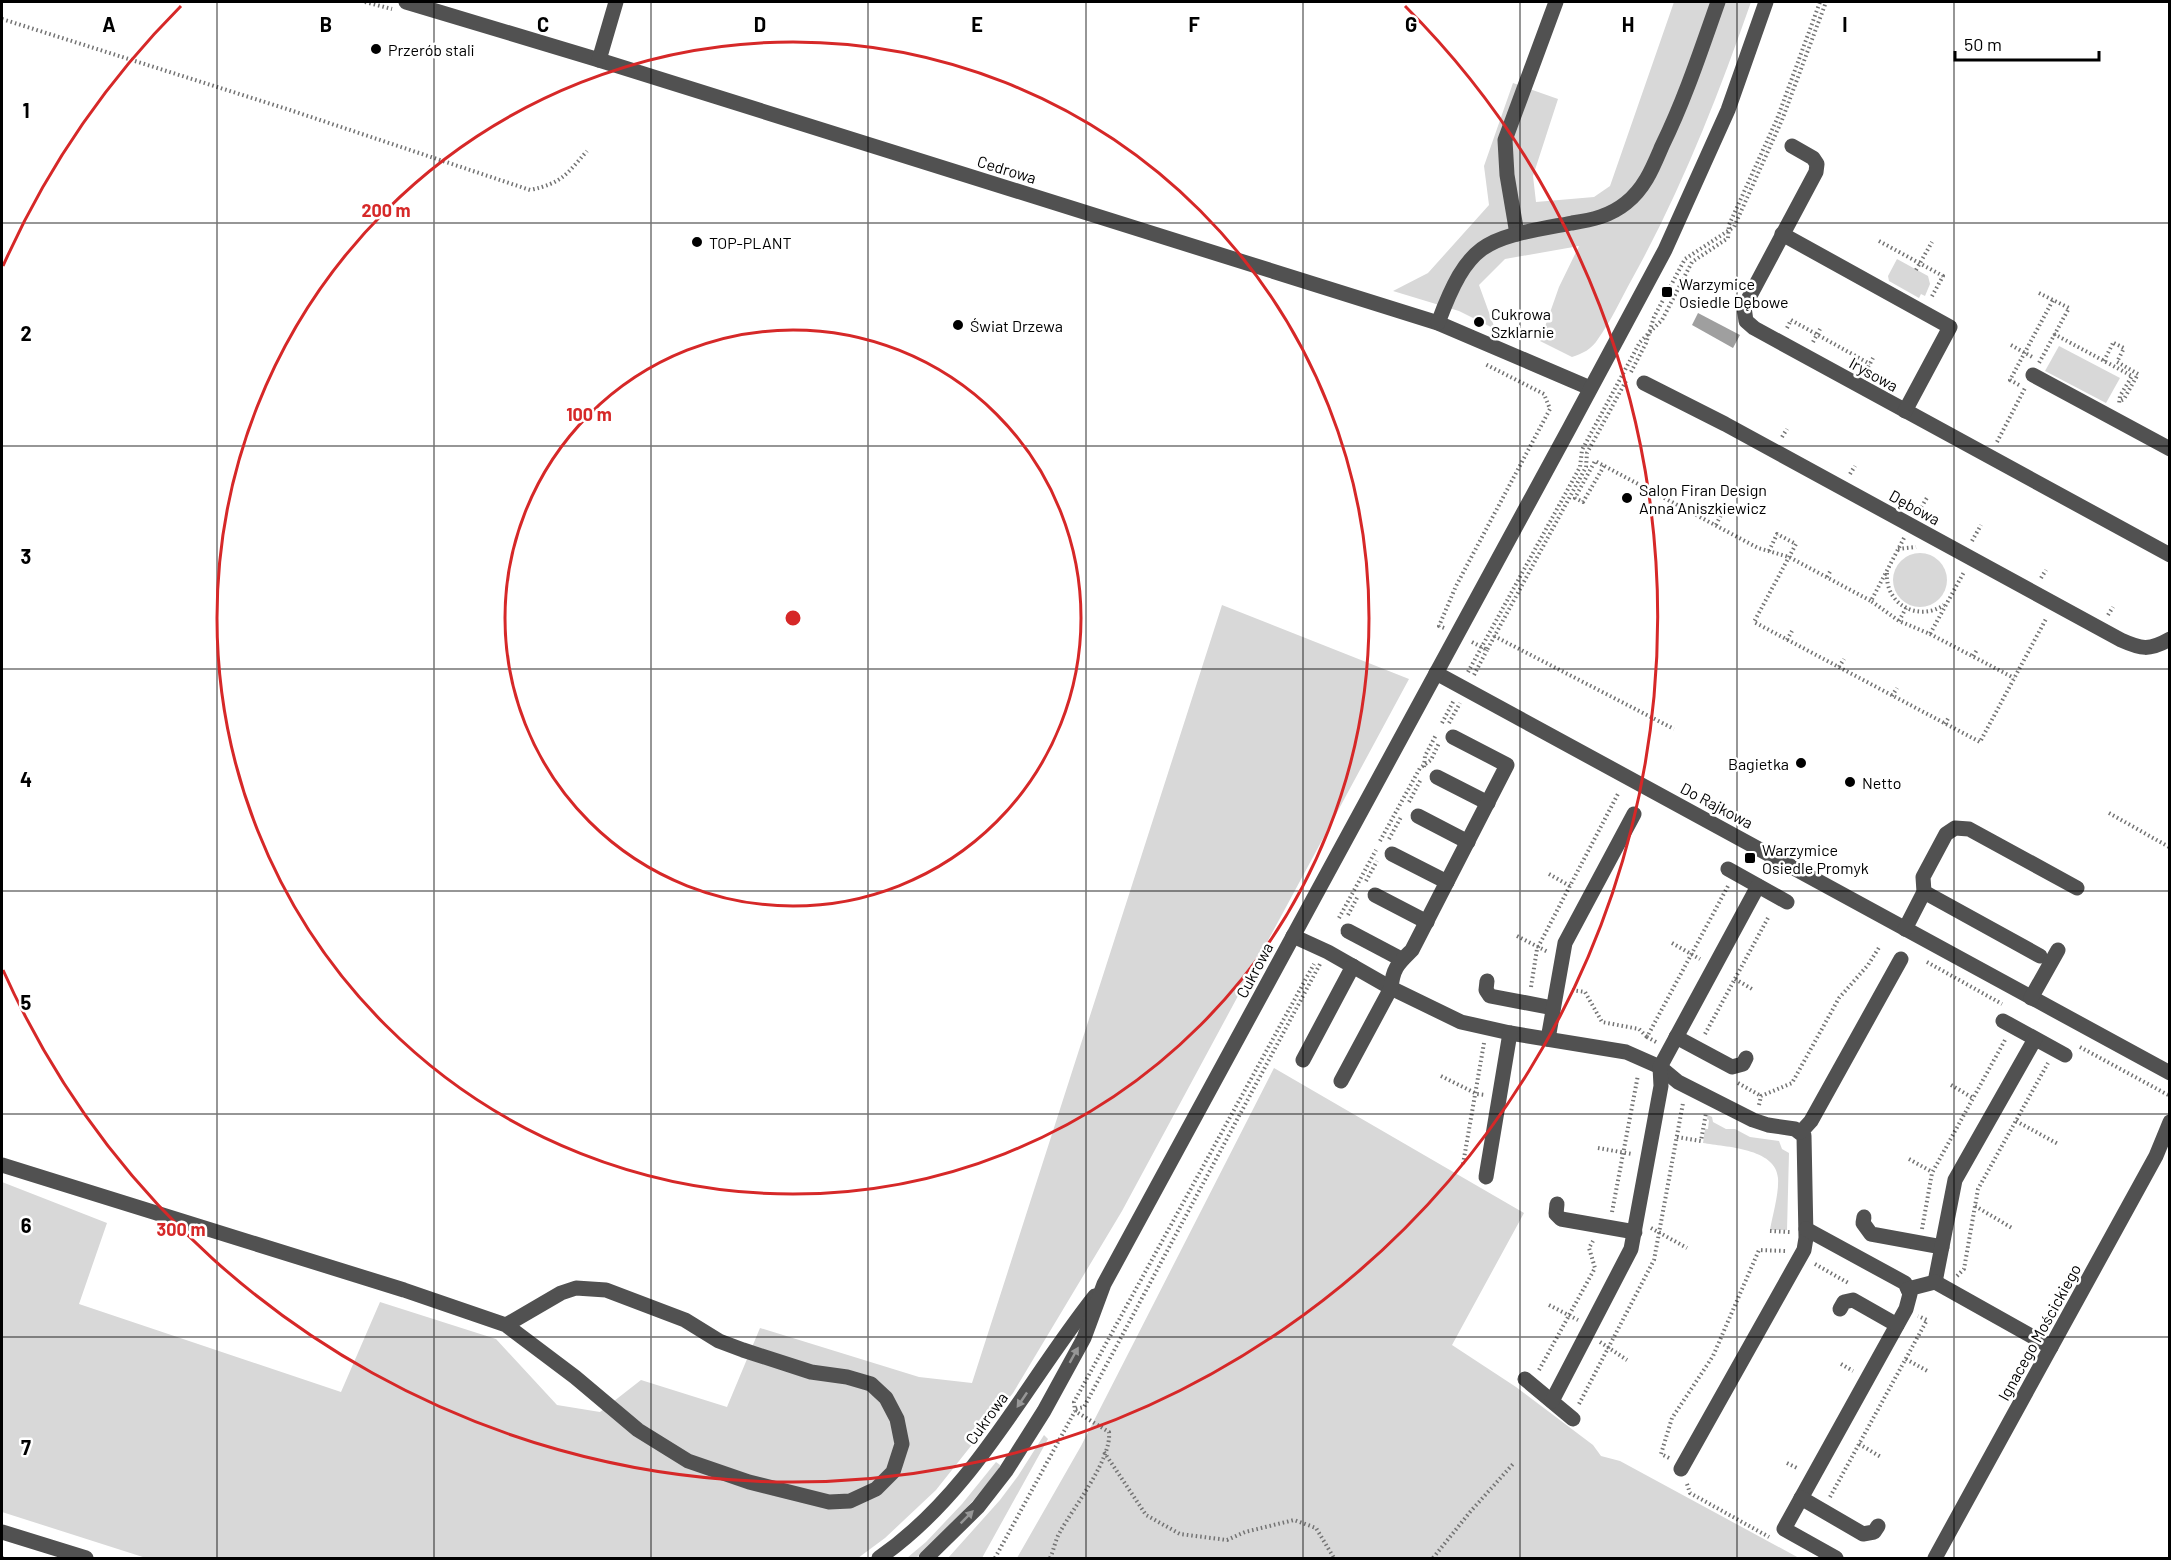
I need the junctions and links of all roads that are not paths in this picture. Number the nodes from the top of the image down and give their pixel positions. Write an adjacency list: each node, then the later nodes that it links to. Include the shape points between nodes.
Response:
1 (406, 2): 6 (street, Cedrowa)
2 (616, 2): 6 (street)
3 (1556, 2): 8 (street, via 1505,140)
4 (1718, 2): 8 (street, via 1672,125 1636,193 1619,208 1598,218)
5 (1766, 2): 13 (street, Cukrowa, via 1728,110 1695,186)
6 (599, 60): 10 (street, Cedrowa)
7 (1792, 146): 9 (street, Irysowa, via 1817,164)
8 (1517, 234): 10 (street, via 1482,247 1470,258 1454,283)
9 (1782, 234): 14 (street, Irysowa, via 1744,307 1746,321); 14 (street, via 1950,327)
10 (1438, 323): 13 (street, Cedrowa)
11 (2029, 373): 15 (street)
12 (1644, 383): 17 (street, Dębowa, via 2135,646 2146,649)
13 (1590, 388): 18 (street, Cukrowa)
14 (1905, 411): 16 (street, Irysowa)
15 (2169, 449)
16 (2169, 555)
17 (2169, 639)
18 (1437, 673): 35 (street, Do Rajkowa); 36 (street, Cukrowa)
19 (1446, 736): 21 (street, via 1508,765)
20 (1437, 777): 21 (street)
21 (1488, 803): 24 (street)
22 (1409, 812): 24 (street)
23 (1634, 814): 45 (street, via 1565,942)
24 (1468, 842): 27 (street)
25 (1386, 851): 27 (street)
26 (1728, 869): 28 (street)
27 (1447, 882): 33 (street)
28 (1758, 886): 32 (street); 47 (street)
29 (2077, 888): 31 (street, via 1969,829 1955,828 1946,834 1923,877)
30 (1370, 890): 33 (street)
31 (1924, 892): 35 (street); 38 (street)
32 (1788, 902)
33 (1427, 922): 39 (street, via 1412,950)
34 (1342, 926): 39 (street)
35 (1905, 929): 44 (street, Do Rajkowa)
36 (1293, 936): 41 (street); 66 (street, Cukrowa)
37 (2058, 950): 44 (street)
38 (2040, 956)
39 (1401, 959): 43 (street)
40 (1901, 959): 58 (street, via 1811,1121)
41 (1353, 966): 43 (street); 53 (street)
42 (1487, 981): 45 (street, via 1490,996)
43 (1391, 988): 48 (street, via 1461,1022); 56 (street)
44 (2031, 998): 55 (street, Do Rajkowa)
45 (1553, 1008): 49 (street)
46 (2003, 1021): 50 (street)
47 (1678, 1031): 52 (street, via 1732,1067 1743,1064); 54 (street)
48 (1510, 1038): 49 (street); 60 (street)
49 (1548, 1039): 54 (street, via 1626,1052)
50 (2035, 1039): 51 (street); 65 (street, via 1955,1180)
51 (2065, 1055)
52 (1746, 1058)
53 (1303, 1060)
54 (1660, 1067): 58 (street, via 1678,1082 1755,1121); 63 (street)
55 (2169, 1073)
56 (1341, 1082)
57 (2169, 1122): 72 (street, Ignacego Mościckiego, via 2156,1156)
58 (1801, 1132): 64 (street, via 1806,1142)
59 (2, 1165): 70 (street)
60 (1486, 1177)
61 (1557, 1204): 63 (street, via 1556,1214 1561,1219)
62 (1864, 1217): 65 (street, via 1863,1223 1871,1234)
63 (1636, 1225): 74 (street, via 1629,1256)
64 (1797, 1229): 68 (street, via 1905,1283); 76 (street, via 1804,1250)
65 (1942, 1247): 67 (street)
66 (1104, 1284): 81 (street, Cukrowa, one-way to 81, via 980,1458 929,1515); 82 (street, Cukrowa, one-way to 66, via 978,1507 1018,1452 1084,1338)
67 (1941, 1285): 68 (street); 72 (street)
68 (1908, 1288): 71 (street, via 1909,1301)
69 (1840, 1309): 71 (street, via 1844,1302 1853,1300)
70 (506, 1325): 70 (street, via 638,1431 688,1461 749,1482 829,1502 850,1501 876,1489 893,1472 902,1444 897,1419 886,1398 871,1384 811,1372 743,1350 719,1341 685,1320 606,1290 576,1288 561,1293)
71 (1897, 1325): 77 (street)
72 (2051, 1347): 84 (street, Ignacego Mościckiego)
73 (1528, 1382): 74 (street)
74 (1552, 1401): 75 (street)
75 (1574, 1419)
76 (1682, 1468)
77 (1801, 1498): 78 (street, via 1863,1534 1874,1532); 83 (street, via 1784,1529)
78 (1878, 1526)
79 (2, 1532): 80 (street)
80 (86, 1558)
81 (879, 1558)
82 (926, 1558)
83 (1836, 1558)
84 (1935, 1558)

